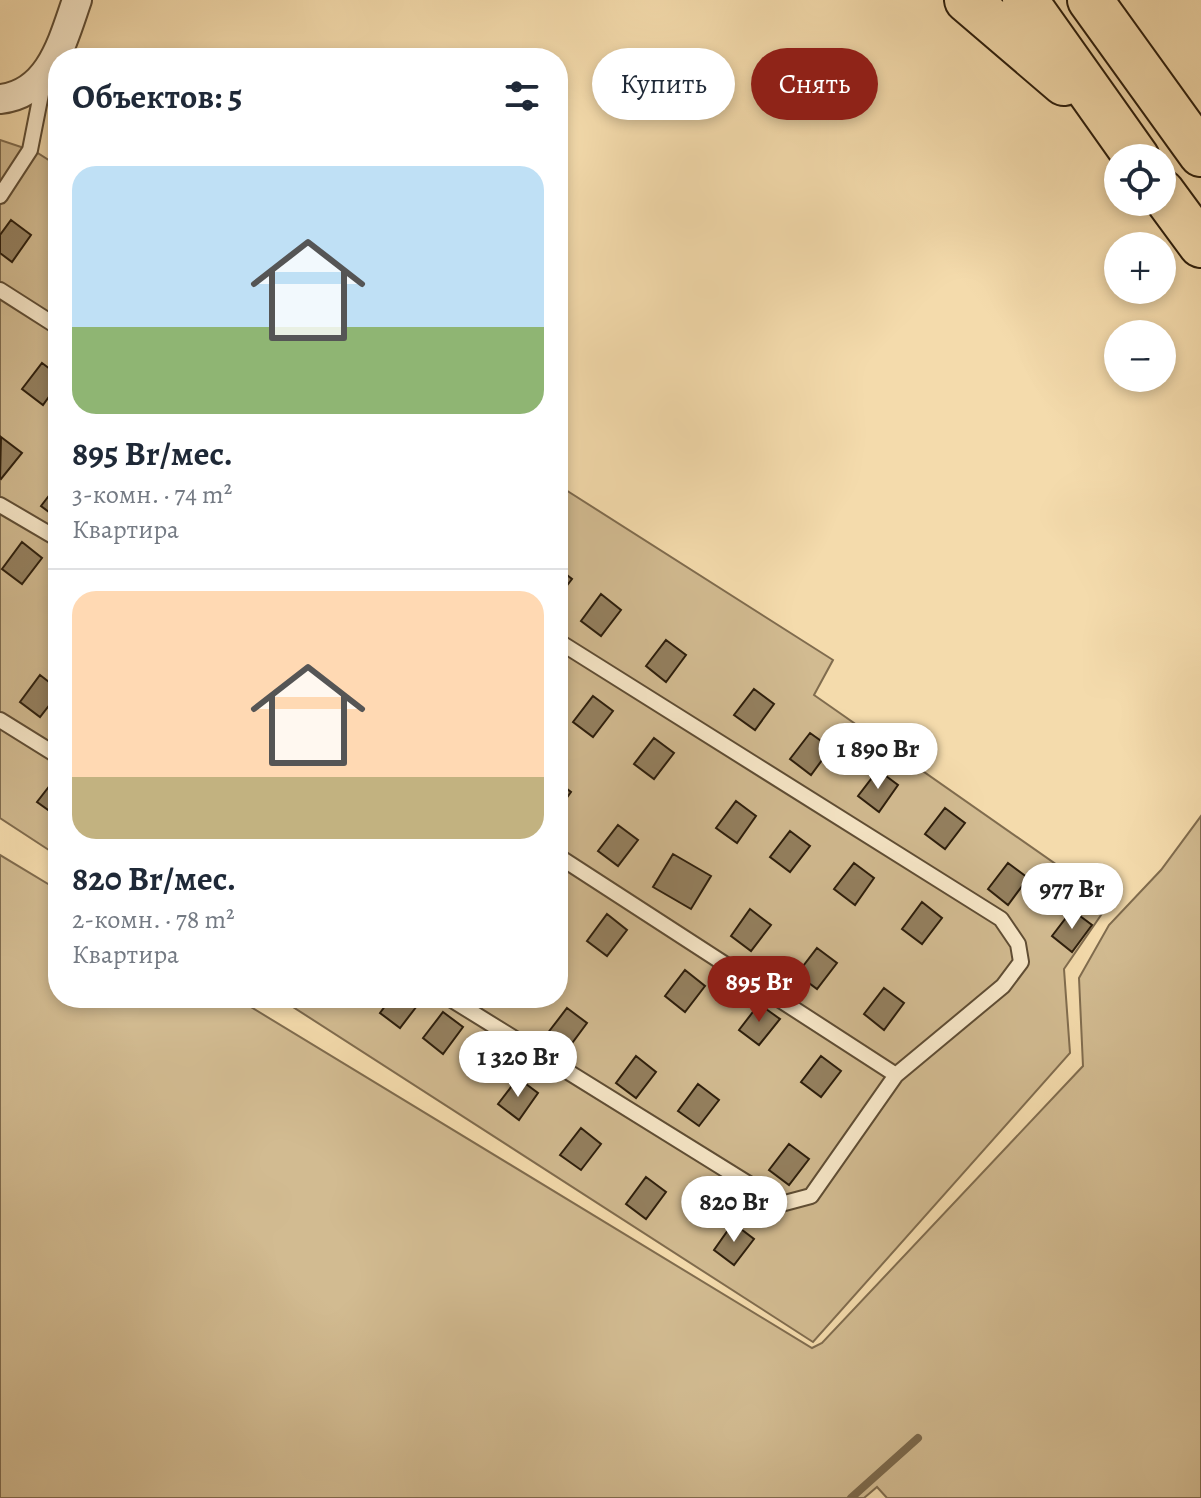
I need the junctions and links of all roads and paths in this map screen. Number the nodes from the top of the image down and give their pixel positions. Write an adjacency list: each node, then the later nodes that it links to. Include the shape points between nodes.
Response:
1 (77, 0): 6 (street)
2 (967, 0): 11 (highway)
3 (1025, 0): 11 (highway)
4 (1090, 0): 9 (highway)
5 (1113, 0): 9 (highway)
6 (61, 48)
7 (48, 69): 8 (street)
8 (45, 74): 10 (street, via 29,89); 14 (lane, via 30,150)
9 (1157, 95): 13 (highway)
10 (0, 99)
11 (1112, 123): 12 (highway)
12 (1127, 144)
13 (1201, 154)
14 (0, 196)
15 (1176, 211): 16 (highway)
16 (1201, 245)
17 (0, 290): 18 (lane)
18 (48, 321)
19 (0, 505): 20 (lane)
20 (48, 533)
21 (568, 647): 26 (lane, via 1001,919 1018,944 1021,962 1003,986)
22 (0, 720): 23 (lane)
23 (48, 750)
24 (568, 862): 26 (lane)
25 (465, 1008): 26 (lane, via 781,1204 811,1196)
26 (896, 1075)

